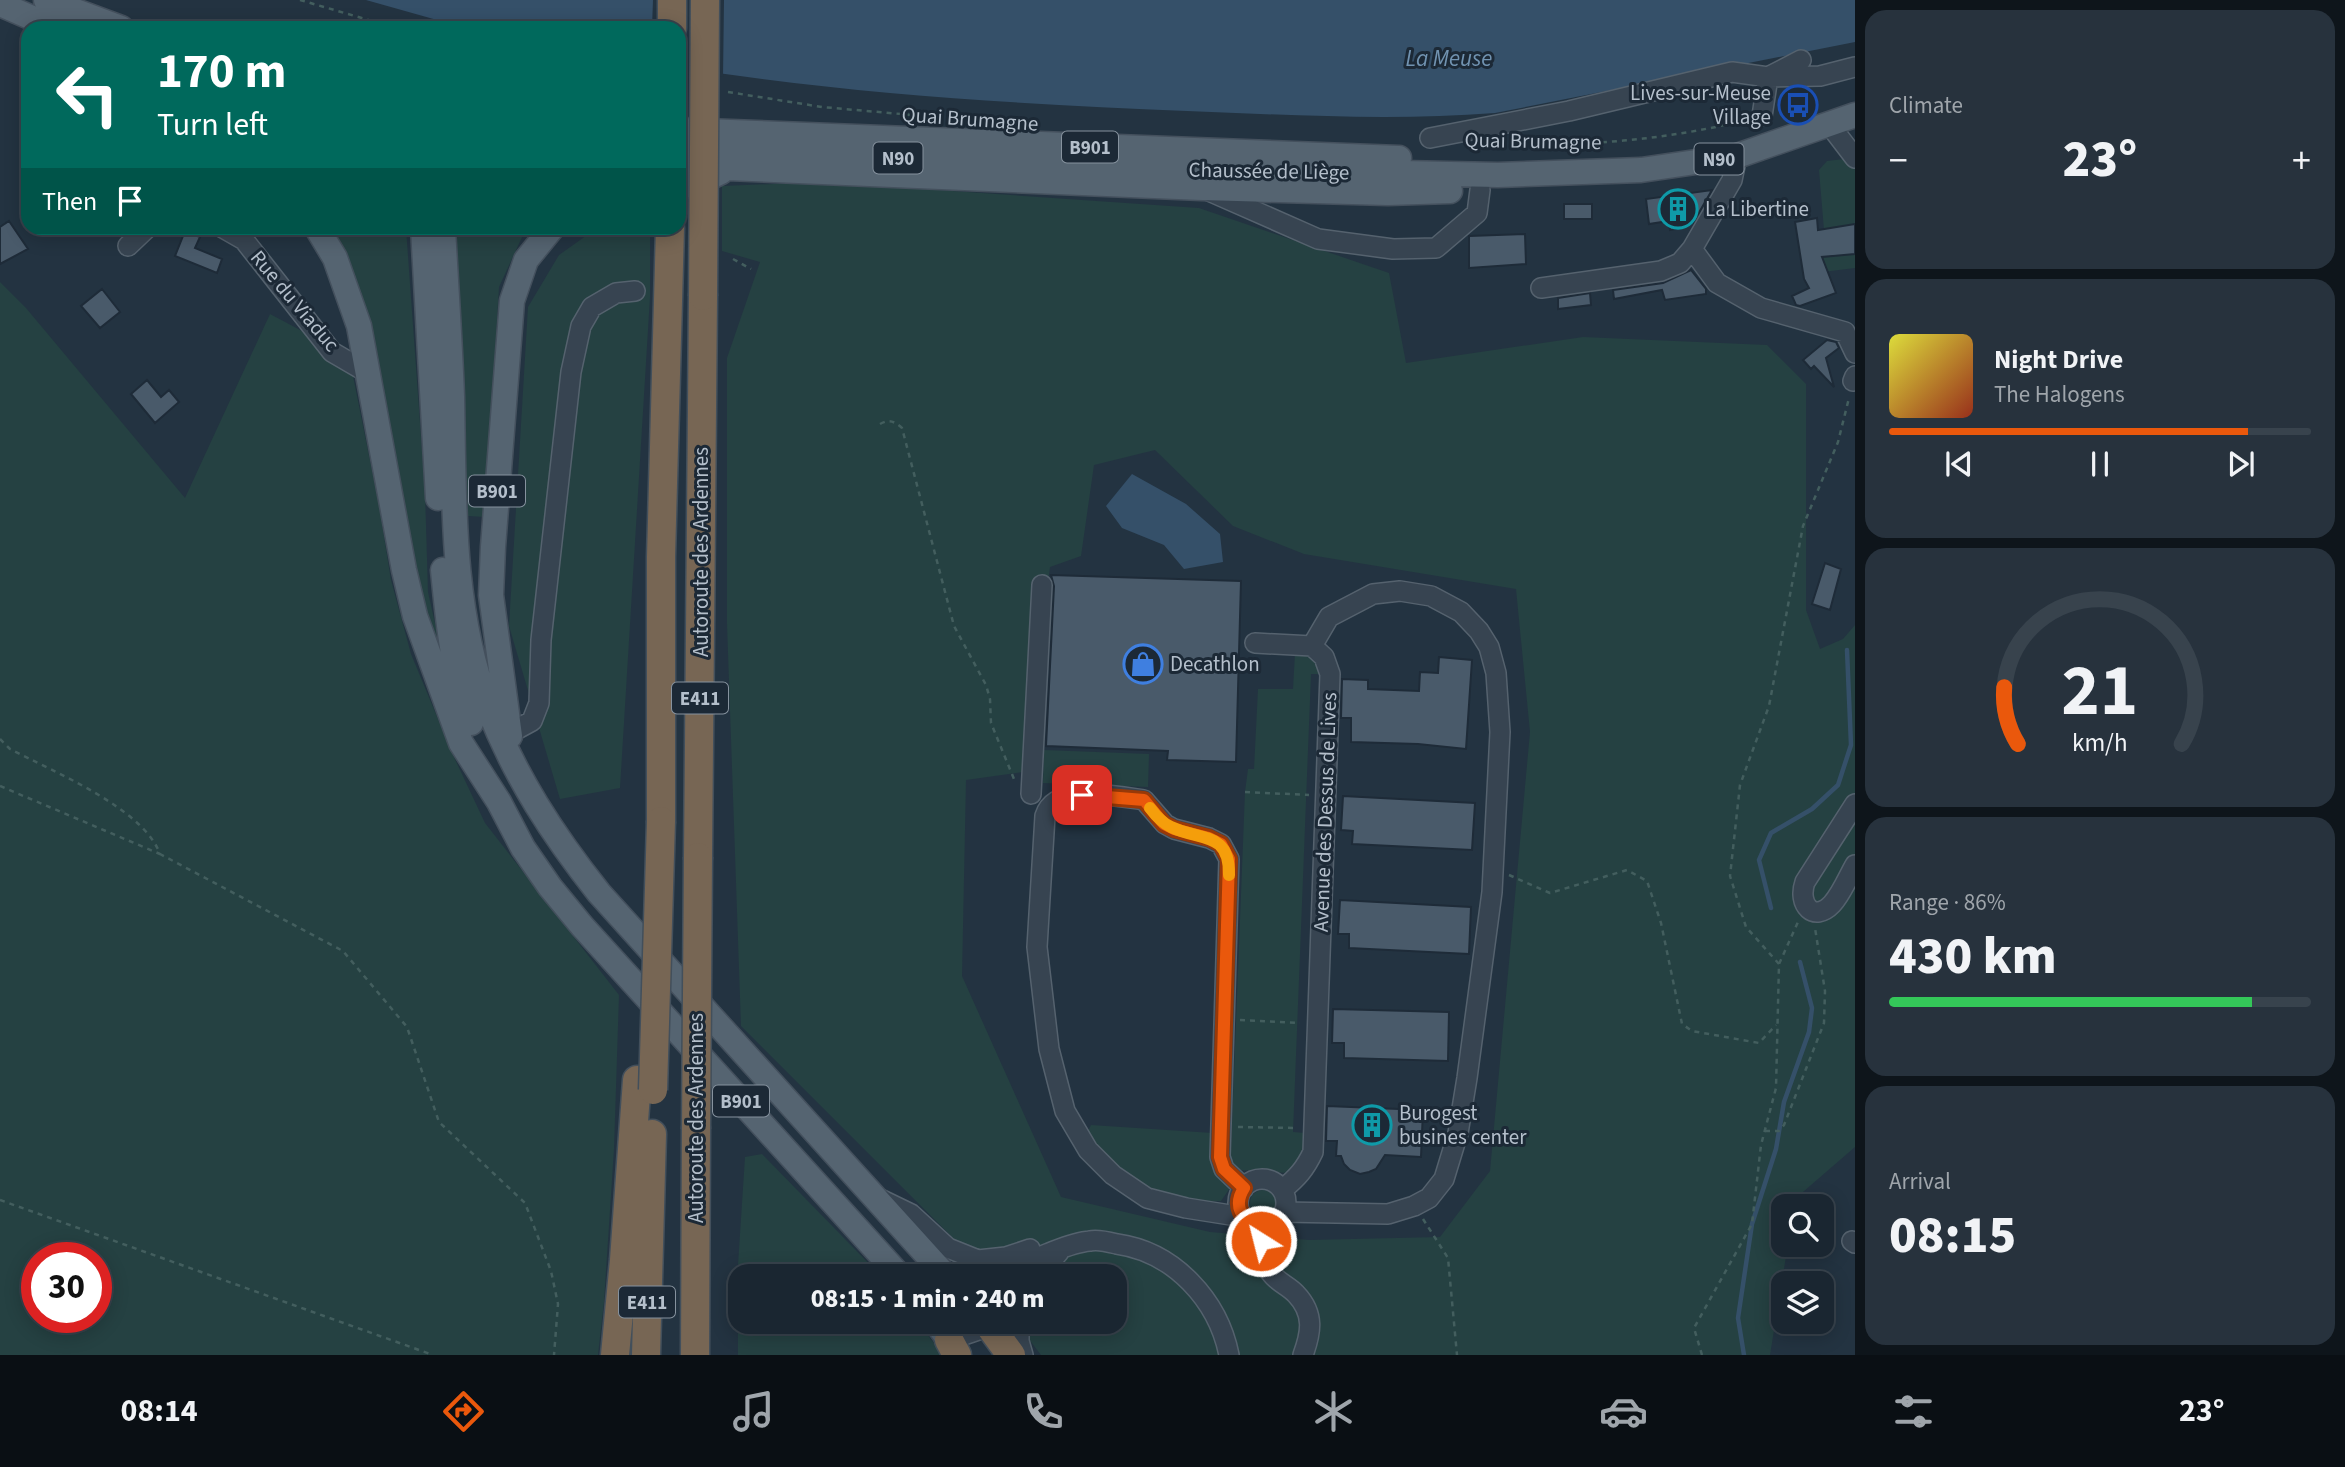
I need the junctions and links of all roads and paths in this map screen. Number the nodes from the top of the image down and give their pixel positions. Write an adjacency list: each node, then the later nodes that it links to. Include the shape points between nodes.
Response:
1 (46, 0): 8 (main road)
2 (300, 0): 9 (path)
3 (672, 0): 10 (highway)
4 (705, 0): 89 (highway, Autoroute des Ardennes / E411, bridge)
5 (0, 5): 7 (main road)
6 (0, 19): 11 (main road)
7 (38, 21)
8 (102, 21)
9 (372, 21)
10 (672, 21)
11 (21, 28)
12 (1801, 60): 14 (street)
13 (1855, 67): 14 (street, Quai Brumagne, via 1820,76)
14 (1768, 77): 16 (street); 20 (street, Quai Brumagne, via 1732,72)
15 (718, 91): 18 (path, Quai Brumagne, via 822,107)
16 (1762, 116): 21 (path, Quai Brumagne, via 1632,140 1546,145)
17 (1845, 118): 23 (main road, Chaussée de Liège / N90); 24 (street)
18 (958, 119)
19 (686, 130): 27 (main road, B901, via 1446,159 1479,163)
20 (1430, 138)
21 (1494, 142)
22 (686, 148): 27 (main road, Chaussée de Liège / N90)
23 (1737, 156): 27 (main road, Chaussée de Liège / N90); 38 (street, via 1731,180)
24 (1855, 158)
25 (686, 166): 26 (main road, Chaussée de Liège / N90)
26 (731, 168): 28 (main road); 29 (main road, Chaussée de Liège / N90)
27 (1489, 183): 29 (main road, Chaussée de Liège / N90, via 1388,193); 29 (street, via 1477,213 1436,248 1393,249 1318,239)
28 (686, 185)
29 (1202, 188)
30 (140, 235): 37 (street)
31 (235, 235): 44 (street, Rue du Viaduc, via 244,240 332,352)
32 (321, 235): 44 (main road, B901, via 335,258 359,326)
33 (423, 235): 57 (main road, B901, via 448,624 461,694)
34 (443, 235): 52 (main road, B901, via 459,572 472,654 488,706)
35 (546, 235): 50 (main road, B901, via 526,260 512,301 493,547 491,596)
36 (670, 235): 67 (highway, Autoroute des Ardennes / E411, bridge)
37 (128, 246)
38 (1692, 249): 41 (street, via 1680,263 1661,271); 43 (street, via 1717,282 1760,308 1845,332)
39 (733, 259): 40 (path)
40 (751, 269)
41 (1541, 288)
42 (635, 291): 50 (street, via 616,293 592,307 581,327 571,372 541,640 539,703 532,721)
43 (1855, 354)
44 (368, 373): 57 (main road, B901, via 415,616 461,743)
45 (1854, 378): 63 (path, via 1838,442 1803,526 1769,706 1740,785 1730,876 1746,927)
46 (880, 425): 54 (path, via 886,420 902,428 954,626 986,685 990,723)
47 (1042, 584): 54 (street)
48 (1255, 643): 49 (street)
49 (1312, 646): 56 (street, Avenue des Dessus de Lives, via 1324,657 1330,674); 61 (street, via 1329,617 1373,594 1400,591 1431,596 1461,612 1479,631 1496,673 1499,743)
50 (510, 733): 52 (main road, B901)
51 (0, 739): 59 (path, via 10,749 116,806 138,823)
52 (514, 764): 73 (main road, B901, via 561,845 599,893)
53 (0, 786): 59 (path)
54 (1023, 789)
55 (1245, 792): 56 (path)
56 (1326, 796): 72 (street, Avenue des Dessus de Lives, via 1313,1152 1297,1178)
57 (499, 803): 79 (main road, B901, via 523,848 582,926)
58 (1855, 804): 62 (street, via 1805,882 1802,902)
59 (160, 854): 86 (path, via 343,951 407,1027 439,1122 525,1203 551,1271 558,1304)
60 (1855, 865): 62 (street, via 1836,899 1824,910)
61 (1493, 868): 66 (path, via 1550,893 1627,870 1647,881 1661,923 1682,1024 1692,1031 1759,1043); 75 (street, via 1458,1133 1444,1179 1429,1198)
62 (1812, 909): 63 (path); 70 (path, via 1825,991 1824,1023 1784,1125 1779,1131)
63 (1779, 964): 66 (path)
64 (1224, 1018): 65 (path); 68 (street); 77 (street, via 1229,859 1221,844 1164,824 1144,800 1077,795 1055,802 1045,816 1037,947 1049,1049 1065,1111 1088,1150 1113,1175 1147,1198)
65 (1287, 1022)
66 (1777, 1024): 70 (path, via 1776,1088)
67 (645, 1085): 87 (highway); 88 (highway, Autoroute des Ardennes / E411)
68 (1221, 1127): 69 (path); 71 (street, via 1224,1169)
69 (1290, 1128)
70 (1765, 1131): 95 (path, via 1752,1224 1694,1328)
71 (1244, 1188): 72 (street, via 1260,1179); 77 (street, via 1238,1201)
72 (1282, 1189): 76 (street)
73 (876, 1197): 78 (street, via 911,1214 948,1248 978,1260 1033,1248); 80 (main road, B901)
74 (0, 1200): 85 (path)
75 (1414, 1206): 76 (street, via 1388,1214); 94 (path, via 1448,1258)
76 (1284, 1212): 77 (street, via 1273,1224)
77 (1251, 1222): 93 (street, via 1272,1275 1297,1295 1309,1316 1310,1335)
78 (1062, 1248): 81 (street); 82 (street); 92 (street, via 1092,1240 1129,1245 1164,1261 1188,1278 1207,1302 1223,1328)
79 (889, 1264)
80 (935, 1264)
81 (1021, 1264)
82 (1048, 1264)
83 (976, 1334): 90 (highway)
84 (1019, 1334): 91 (street)
85 (433, 1355)
86 (554, 1355)
87 (615, 1355)
88 (646, 1355)
89 (695, 1355)
90 (1011, 1355)
91 (1023, 1355)
92 (1229, 1355)
93 (1303, 1355)
94 (1457, 1355)
95 (1702, 1355)

